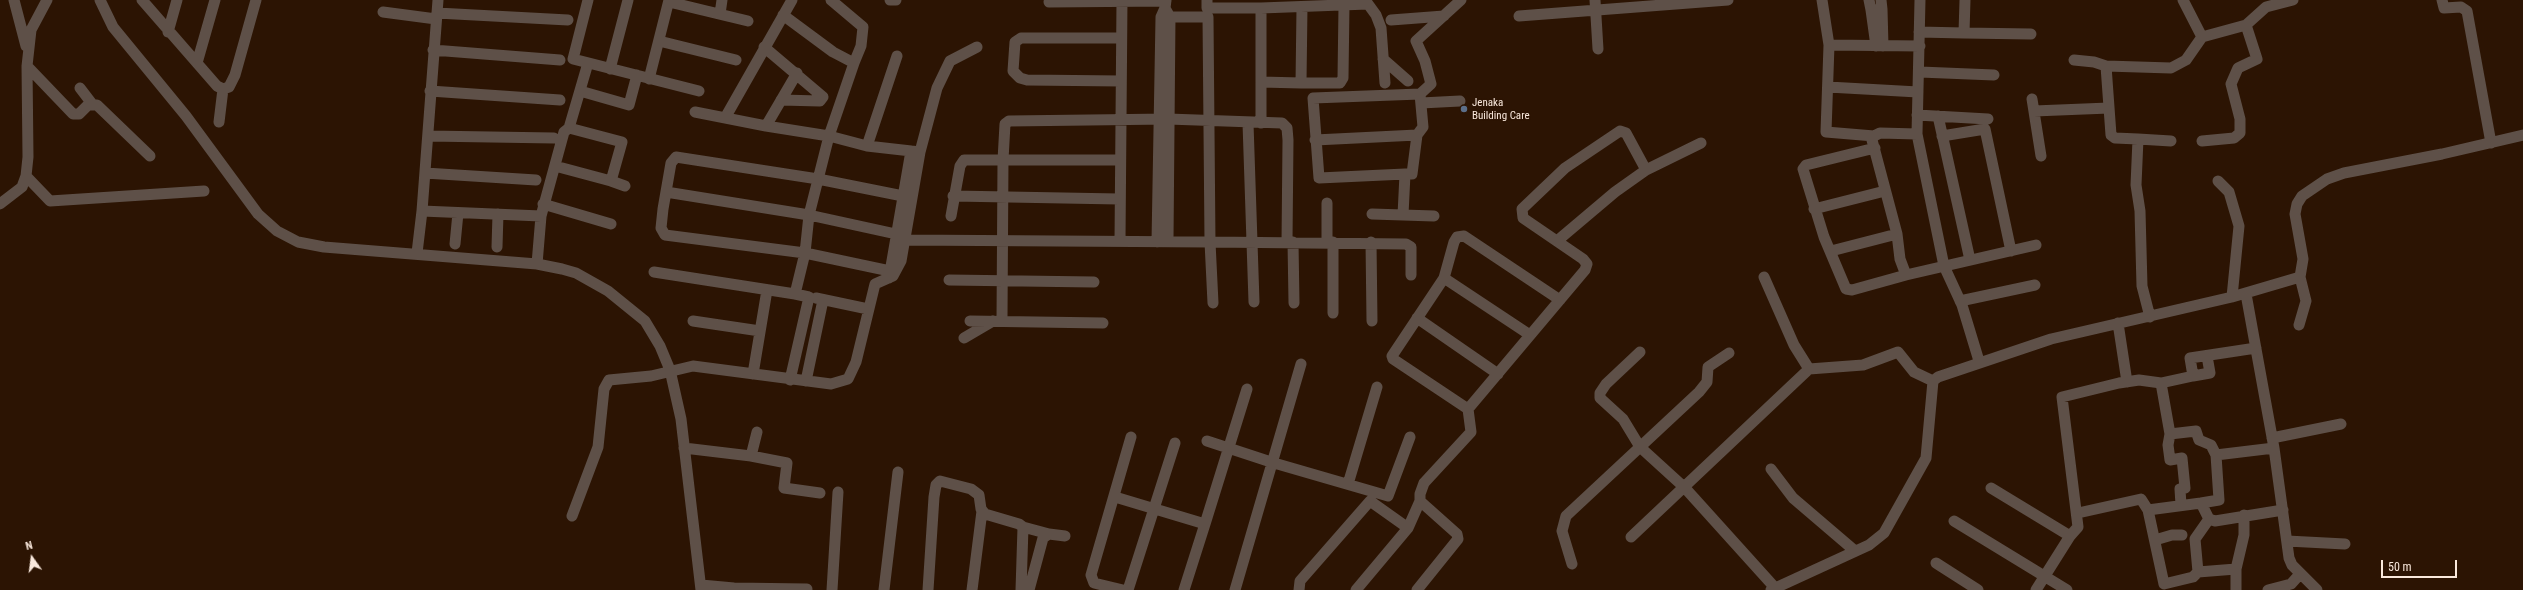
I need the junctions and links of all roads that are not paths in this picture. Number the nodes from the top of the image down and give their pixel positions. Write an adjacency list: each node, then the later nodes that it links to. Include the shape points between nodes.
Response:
1 (14, 0): 62 (street)
2 (47, 0): 62 (street, via 30,30)
3 (100, 0): 184 (street, via 113,27 186,116 265,222 298,242 367,252)
4 (142, 0): 48 (street)
5 (177, 0): 48 (street)
6 (215, 0): 68 (street)
7 (256, 0): 86 (street, via 234,76 229,87)
8 (438, 0): 41 (street)
9 (588, 0): 69 (street, via 573,59)
10 (628, 0): 73 (street)
11 (722, 0): 39 (street)
12 (792, 0): 40 (street)
13 (831, 0): 70 (street, via 862,24 861,46)
14 (890, 0): 15 (street)
15 (896, 0)
16 (1461, 0): 42 (street)
17 (1728, 0): 30 (street)
18 (1822, 0): 55 (street)
19 (1920, 0): 49 (street)
20 (1965, 0): 50 (street)
21 (2183, 0): 52 (street)
22 (2292, 0): 47 (street, via 2266,7)
23 (2442, 0): 127 (street, via 2444,8 2461,7 2467,11)
24 (669, 1): 27 (street); 54 (street)
25 (1084, 1): 26 (street); 28 (street)
26 (1122, 1): 34 (street); 53 (street)
27 (682, 2): 39 (street)
28 (1049, 2)
29 (1366, 2): 32 (street); 64 (street, via 1379,22)
30 (1688, 2): 31 (street)
31 (1595, 4): 43 (street); 60 (street)
32 (1344, 5): 37 (street); 82 (street, via 1343,81)
33 (1876, 5): 56 (street)
34 (1165, 8): 35 (street); 107 (street)
35 (1207, 8): 36 (street); 108 (street)
36 (1261, 8): 37 (street); 81 (street)
37 (1302, 8): 82 (street)
38 (382, 12): 41 (street)
39 (720, 14): 46 (street)
40 (783, 15): 58 (street); 70 (street, via 833,52)
41 (436, 16): 44 (street); 61 (street)
42 (1444, 16): 45 (street); 91 (street, via 1416,41 1431,84)
43 (1519, 16)
44 (568, 20)
45 (1391, 20)
46 (748, 21)
47 (2246, 25): 52 (street); 125 (street, via 2258,57 2256,61 2238,68 2231,84 2240,119 2240,133 2234,138)
48 (168, 32): 68 (street)
49 (1919, 32): 50 (street); 57 (street)
50 (1964, 33): 51 (street)
51 (2031, 34)
52 (2202, 36): 72 (street, via 2186,60 2171,68)
53 (1121, 38): 79 (street); 79 (street, via 1021,38 1015,42 1013,71 1027,80)
54 (659, 40): 66 (street); 78 (street)
55 (1829, 45): 56 (street); 84 (street)
56 (1879, 46): 57 (street)
57 (1920, 46): 74 (street)
58 (764, 47): 75 (street); 104 (street)
59 (977, 47): 130 (street, via 950,61 937,88)
60 (1598, 49)
61 (434, 50): 65 (street); 89 (street)
62 (28, 54): 71 (street)
63 (897, 56): 128 (street)
64 (1383, 59): 80 (street); 83 (street)
65 (560, 60)
66 (736, 60)
67 (2074, 60): 72 (street)
68 (197, 62): 86 (street, via 217,86)
69 (588, 63): 73 (street); 87 (street)
70 (854, 63): 98 (street)
71 (27, 66): 97 (street, via 74,114 77,115 85,107); 139 (street)
72 (2106, 66): 99 (street)
73 (610, 69): 77 (street)
74 (1920, 72): 76 (street); 90 (street)
75 (797, 73): 94 (street); 95 (street, via 822,94)
76 (1994, 75)
77 (637, 76): 78 (street); 87 (street, via 629,104)
78 (649, 79): 88 (street)
79 (1121, 80): 106 (street)
80 (1408, 81)
81 (1261, 82): 82 (street); 111 (street)
82 (1301, 82)
83 (1385, 84)
84 (1828, 87): 90 (street); 119 (street, via 1826,132)
85 (80, 88): 97 (street)
86 (223, 89): 109 (street)
87 (580, 91): 113 (street)
88 (699, 91)
89 (430, 92): 93 (street); 117 (street)
90 (1918, 92): 102 (street)
91 (1421, 98): 96 (street); 115 (street, via 1423,127); 122 (street, via 1313,98)
92 (2032, 99): 100 (street)
93 (560, 100)
94 (781, 100): 95 (street); 112 (street)
95 (822, 100): 98 (street)
96 (1460, 101)
97 (93, 105): 131 (street, via 99,107)
98 (838, 108): 118 (street)
99 (2109, 108): 100 (street); 123 (street, via 2113,137)
100 (2034, 111): 132 (street)
101 (695, 112): 104 (street)
102 (1917, 114): 103 (street); 114 (street)
103 (1938, 116): 105 (street); 120 (street)
104 (725, 118): 112 (street)
105 (1988, 119)
106 (1120, 120): 107 (street); 133 (street, via 1009,121 1005,124); 134 (street)
107 (1163, 120): 108 (street); 170 (street); 172 (street)
108 (1209, 121): 110 (street); 173 (street)
109 (218, 122)
110 (1248, 123): 111 (street); 177 (street)
111 (1261, 123): 174 (street, via 1282,123 1287,128)
112 (766, 126): 118 (street)
113 (569, 128): 135 (street, via 564,132); 142 (street, via 622,142)
114 (1917, 134): 119 (street, via 1882,133); 187 (street)
115 (1417, 135): 122 (street); 138 (street, via 1412,174)
116 (2523, 135): 127 (street)
117 (428, 136): 121 (street); 137 (street)
118 (829, 136): 128 (street); 140 (street)
119 (1874, 136): 129 (street, via 1872,140)
120 (1942, 136): 181 (street, via 1985,128); 185 (street)
121 (554, 138)
122 (1315, 140): 138 (street, via 1318,178)
123 (2138, 140): 124 (street); 212 (street, via 2136,185 2140,211 2142,286)
124 (2171, 141)
125 (2202, 141)
126 (1702, 143): 136 (street)
127 (2491, 143): 193 (street, via 2344,173 2312,187 2302,196 2295,209 2303,259)
128 (867, 146): 130 (street)
129 (1875, 148): 146 (street); 155 (street, via 1804,167)
130 (916, 151): 148 (street); 167 (street)
131 (150, 156)
132 (2041, 156)
133 (1003, 160): 134 (street); 149 (street, via 961,162); 150 (street)
134 (1120, 160): 151 (street)
135 (555, 166): 142 (street); 153 (street)
136 (1646, 170): 171 (street, via 1615,192); 171 (street, via 1626,133 1620,132 1565,168 1522,211 1524,218)
137 (425, 173): 141 (street); 156 (street)
138 (1405, 174): 161 (street)
139 (26, 176): 145 (street, via 50,201); 152 (street, via 22,187)
140 (818, 179): 147 (street, via 676,157 671,163); 148 (street); 160 (street)
141 (536, 180)
142 (611, 181): 144 (street)
143 (2218, 181): 203 (street, via 2232,198 2239,226)
144 (625, 186)
145 (204, 191)
146 (1886, 191): 155 (street); 166 (street)
147 (666, 192): 160 (street); 183 (street, via 661,228 665,235)
148 (903, 196): 167 (street)
149 (953, 196): 150 (street); 163 (street)
150 (1004, 196): 151 (street); 168 (street)
151 (1119, 199): 169 (street)
152 (0, 204)
153 (543, 204): 162 (street); 165 (street)
154 (1327, 204): 175 (street)
155 (1814, 209): 182 (street)
156 (422, 211): 157 (street); 184 (street)
157 (458, 213): 158 (street); 178 (street)
158 (498, 214): 162 (street); 180 (street)
159 (1372, 214): 161 (street)
160 (809, 215): 167 (street); 183 (street)
161 (1403, 215): 164 (street)
162 (541, 216): 186 (street)
163 (952, 216)
164 (1434, 216)
165 (611, 224)
166 (1897, 234): 182 (street); 191 (street, via 1900,259)
167 (900, 237): 168 (street); 189 (street, via 896,271)
168 (1003, 240): 169 (street); 196 (street)
169 (1120, 241): 172 (street)
170 (1168, 241): 172 (street); 173 (street)
171 (1557, 241): 205 (street, via 1583,259 1587,266)
172 (1157, 242)
173 (1210, 242): 177 (street); 208 (street)
174 (1290, 242): 175 (street); 177 (street); 209 (street)
175 (1330, 242): 176 (street); 211 (street)
176 (1371, 242): 190 (street, via 1410,245); 217 (street)
177 (1253, 243): 207 (street)
178 (455, 244)
179 (2036, 245): 181 (street)
180 (497, 247)
181 (2011, 251): 185 (street)
182 (1831, 252): 191 (street, via 1846,289 1852,290)
183 (804, 253): 189 (street); 200 (street)
184 (417, 254): 186 (street)
185 (1970, 260): 187 (street)
186 (537, 264): 231 (street, via 576,273 626,303 645,321)
187 (1944, 266): 191 (street); 206 (street)
188 (654, 272): 199 (street)
189 (889, 274): 210 (street, via 875,284)
190 (1411, 275)
191 (1906, 275)
192 (1764, 277): 230 (street, via 1794,345)
193 (2300, 277): 201 (street); 220 (street, via 2306,301)
194 (1444, 278): 205 (street, via 1454,242 1457,237 1464,236); 213 (street); 222 (street)
195 (949, 280): 196 (street)
196 (1003, 282): 197 (street); 214 (street)
197 (1094, 282)
198 (2035, 285): 206 (street)
199 (767, 290): 200 (street); 221 (street)
200 (795, 294): 202 (street)
201 (2246, 294): 203 (street); 224 (street)
202 (810, 297): 204 (street); 235 (street)
203 (2232, 297): 212 (street)
204 (823, 300): 210 (street); 237 (street)
205 (1560, 300): 222 (street)
206 (1960, 301): 228 (street)
207 (1254, 302)
208 (1213, 303)
209 (1294, 303)
210 (868, 309): 237 (street, via 856,362 848,379 831,384)
211 (1332, 313)
212 (2150, 317): 219 (street)
213 (1417, 318): 233 (street); 242 (street, via 1393,352 1393,359)
214 (998, 320): 216 (street); 218 (street); 223 (street)
215 (693, 321): 221 (street)
216 (970, 321)
217 (1372, 321)
218 (1103, 323)
219 (2118, 323): 228 (street, via 2051,339); 238 (street)
220 (2299, 325)
221 (760, 331): 232 (street)
222 (1530, 335): 233 (street)
223 (964, 338)
224 (2256, 348): 227 (street); 250 (street)
225 (1640, 352): 251 (street, via 1606,384 1600,398 1623,419)
226 (1729, 353): 251 (street, via 1709,366 1704,386)
227 (2207, 356): 234 (street, via 2210,373); 234 (street, via 2190,358)
228 (1979, 361): 236 (street)
229 (1301, 364): 256 (street)
230 (1809, 369): 236 (street, via 1863,365 1898,352 1914,372); 260 (street)
231 (670, 370): 232 (street, via 693,366); 252 (street, via 681,419); 274 (street, via 651,376 609,380 604,388 598,447)
232 (753, 374): 235 (street)
233 (1498, 374): 242 (street)
234 (2193, 376): 239 (street)
235 (790, 380): 237 (street)
236 (1932, 380): 288 (street, via 1925,463 1884,533 1869,545)
237 (806, 381)
238 (2127, 382): 239 (street, via 2149,380); 272 (street, via 2061,398)
239 (2161, 383): 245 (street)
240 (1377, 387): 259 (street)
241 (1248, 389): 253 (street)
242 (1468, 409): 265 (street, via 1470,432 1424,483)
243 (2341, 424): 250 (street)
244 (757, 432): 255 (street)
245 (2170, 434): 254 (street, via 2196,431 2199,440 2211,445); 267 (street, via 2170,460 2182,458 2185,488 2180,489)
246 (1131, 437): 264 (street)
247 (1410, 437): 259 (street, via 1388,496)
248 (1208, 441): 253 (street)
249 (1175, 443): 268 (street)
250 (2273, 443): 254 (street); 270 (street)
251 (1640, 447): 260 (street); 290 (street, via 1566,516 1562,531)
252 (684, 448): 255 (street); 295 (street)
253 (1229, 449): 256 (street); 277 (street)
254 (2216, 455): 266 (street, via 2219,500)
255 (751, 456): 263 (street, via 787,463 784,488)
256 (1274, 463): 259 (street); 307 (street)
257 (1771, 470): 288 (street, via 1794,498)
258 (898, 472): 299 (street)
259 (1348, 484)
260 (1684, 488): 284 (street); 297 (street)
261 (1991, 488): 283 (street)
262 (838, 492): 298 (street)
263 (820, 493)
264 (1115, 497): 268 (street); 304 (street, via 1091,580)
265 (1420, 501): 279 (street); 310 (street, via 1458,534 1458,539)
266 (2201, 503): 267 (street); 275 (street)
267 (2181, 505): 269 (street)
268 (1156, 508): 277 (street); 305 (street)
269 (2148, 510): 272 (street, via 2141,499); 285 (street)
270 (2283, 510): 273 (street); 286 (street)
271 (982, 511): 278 (street); 300 (street, via 977,492 965,486 943,481 938,483 934,497); 301 (street)
272 (2078, 513): 283 (street, via 2078,527)
273 (2244, 515): 275 (street, via 2215,521); 291 (street, via 2244,535)
274 (572, 516)
275 (2209, 519): 292 (street, via 2195,539)
276 (1954, 521): 294 (street)
277 (1205, 524): 306 (street)
278 (1023, 527): 280 (street); 302 (street)
279 (1408, 528): 308 (street, via 1370,501 1300,581); 309 (street)
280 (1049, 534): 282 (street); 303 (street, via 1040,545)
281 (2182, 535): 285 (street)
282 (1065, 536)
283 (2070, 536): 294 (street)
284 (1631, 537)
285 (2154, 540): 292 (street, via 2164,584 2193,577)
286 (2287, 541): 287 (street); 293 (street, via 2290,563)
287 (2345, 544)
288 (1855, 551): 297 (street)
289 (1936, 563): 311 (street)
290 (1572, 564)
291 (2236, 569): 292 (street); 314 (street)
292 (2198, 572)
293 (2300, 574): 315 (street, via 2290,584); 316 (street)
294 (2045, 575): 312 (street); 313 (street)
295 (701, 588): 296 (street)
296 (807, 589)
297 (1774, 589)
298 (832, 590)
299 (884, 590)
300 (928, 590)
301 (972, 590)
302 (1021, 590)
303 (1029, 590)
304 (1123, 590)
305 (1128, 590)
306 (1184, 590)
307 (1235, 590)
308 (1299, 590)
309 (1356, 590)
310 (1417, 590)
311 (1978, 590)
312 (2036, 590)
313 (2067, 590)
314 (2236, 590)
315 (2268, 590)
316 (2317, 590)

